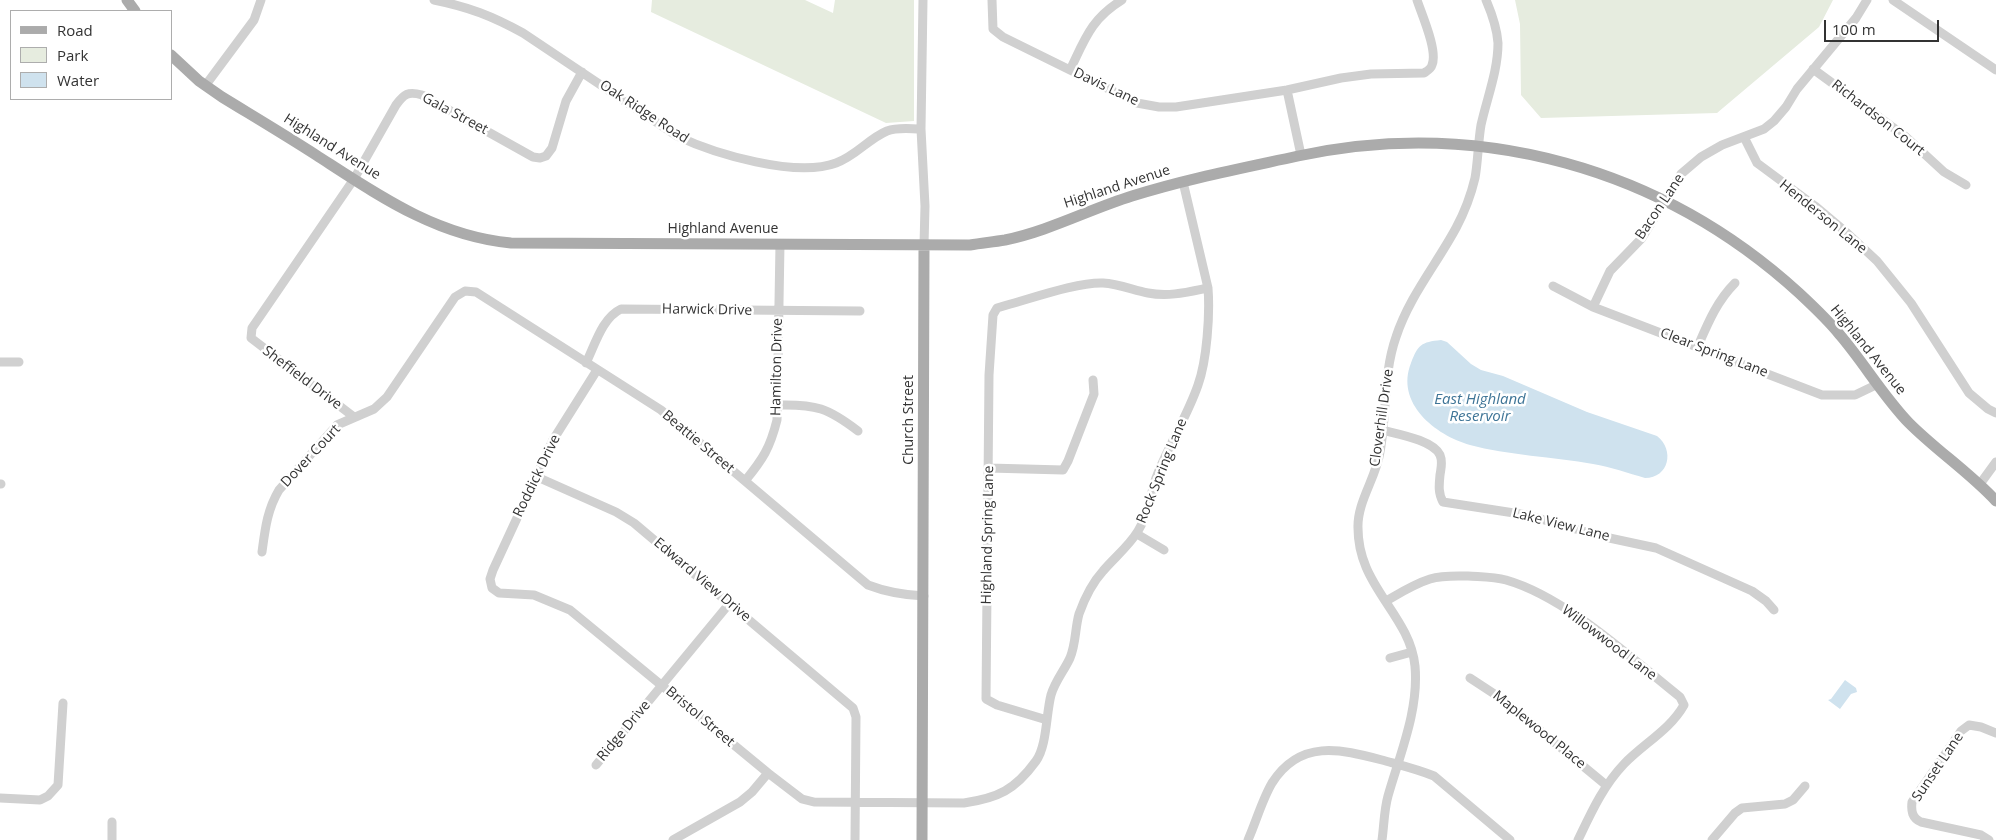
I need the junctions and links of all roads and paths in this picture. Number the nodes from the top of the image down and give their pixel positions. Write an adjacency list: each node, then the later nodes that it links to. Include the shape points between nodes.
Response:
1 (261, 0): 15 (street, via 254,20)
2 (434, 0): 14 (street, Oak Ridge Road, via 479,11 503,22)
3 (923, 0): 17 (street, Church Street)
4 (992, 0): 12 (street, Davis Lane, via 993,29)
5 (1122, 0): 12 (street, via 1094,22)
6 (1417, 0): 16 (street, Davis Lane, via 1433,52 1431,68 1424,73 1371,74)
7 (1486, 0): 19 (street, Cloverhill Drive, via 1495,21 1498,41 1496,67)
8 (1867, 0): 11 (street, Bacon Lane)
9 (1893, 0): 13 (street)
10 (172, 56): 15 (main road, Highland Avenue)
11 (1813, 69): 18 (street, Bacon Lane, via 1774,121); 23 (street, Richardson Court, via 1906,137 1944,172)
12 (1070, 70): 16 (street, Davis Lane, via 1138,103 1158,107)
13 (1996, 70)
14 (582, 72): 17 (street, Oak Ridge Road, via 678,136 710,150 753,160 819,168 854,155 888,131); 21 (street, Gala Street, via 566,101 552,148 546,156 533,157 412,92 404,95 396,105)
15 (205, 86): 21 (main road, Highland Avenue)
16 (1287, 90): 20 (street)
17 (921, 129): 26 (street, Church Street)
18 (1744, 137): 24 (street, Bacon Lane, via 1700,157 1681,174); 43 (street, Henderson Lane, via 1757,163 1847,232 1876,260 1911,303 1969,393)
19 (1478, 147): 20 (main road, Highland Avenue, via 1392,143); 24 (main road, Highland Avenue, via 1520,152 1596,171); 45 (street, Cloverhill Drive, via 1475,179 1465,210 1423,280 1395,338 1386,383)
20 (1300, 155): 22 (main road, Highland Avenue)
21 (354, 179): 25 (main road, Highland Avenue, via 432,224 492,241 536,244); 34 (street, Gala Street, via 252,328)
22 (1183, 182): 26 (main road, Highland Avenue, via 1133,195 1005,240 970,245); 29 (street, Rock Spring Lane)
23 (1966, 185)
24 (1664, 200): 31 (street, Bacon Lane, via 1642,238 1610,271); 41 (main road, Highland Avenue, via 1708,224 1760,260 1800,294 1840,334)
25 (780, 244): 26 (main road, Highland Avenue); 32 (street, Hamilton Drive)
26 (924, 245): 57 (main road, Church Street)
27 (1735, 283): 35 (street, via 1713,310)
28 (1553, 286): 31 (street, Clear Spring Lane)
29 (1208, 288): 48 (street, Highland Spring Lane, via 1172,295 1147,293 1124,285 1085,284 997,308 993,315 989,375); 53 (street, Rock Spring Lane, via 1207,332 1198,384 1156,479)
30 (465, 291): 38 (street, Beattie Street, via 476,292); 44 (street, Dover Court, via 455,297 387,397 374,409)
31 (1593, 307): 35 (street, Clear Spring Lane)
32 (779, 311): 33 (street, Harwick Drive); 38 (street, Harwick Drive, via 621,309 607,321); 42 (street, Hamilton Drive)
33 (860, 311)
34 (251, 338): 44 (street, Sheffield Drive)
35 (1698, 346): 41 (street, Clear Spring Lane, via 1822,395 1855,395)
36 (0, 362): 37 (street)
37 (20, 362)
38 (586, 363): 39 (street, Beattie Street)
39 (597, 370): 49 (street, Roddick Drive, via 553,440); 50 (street, Beattie Street, via 661,410)
40 (1093, 380): 48 (street, via 1094,394 1063,470)
41 (1878, 384): 51 (main road, Highland Avenue, via 1908,422)
42 (778, 405): 46 (street, via 804,404 819,408); 50 (street, Hamilton Drive, via 773,438 764,457)
43 (1996, 414)
44 (354, 417): 55 (street, Dover Court, via 338,425 279,490 267,517)
45 (1382, 430): 58 (street, Cloverhill Drive, via 1377,468 1360,511 1358,527 1359,548 1366,569); 60 (street, Lake View Lane, via 1431,445 1439,453 1442,462 1440,495 1444,502 1527,514 1600,536 1656,548 1752,591)
46 (858, 431)
47 (1996, 462): 51 (street)
48 (989, 468): 66 (street, Highland Spring Lane, via 986,699)
49 (535, 476): 56 (street, Roddick Drive, via 493,570); 59 (street, Edward View Drive, via 634,523)
50 (745, 481): 57 (street, Beattie Street, via 868,585 902,595)
51 (1980, 484): 52 (main road, Highland Avenue)
52 (1996, 502)
53 (1137, 534): 54 (street); 66 (street, Rock Spring Lane, via 1101,573 1087,596 1079,615 1070,658 1051,696)
54 (1164, 550)
55 (262, 552)
56 (492, 588): 64 (street, Bristol Street, via 499,593 534,595 570,610)
57 (924, 596): 75 (main road, Church Street)
58 (1386, 601): 61 (street, Cloverhill Drive); 71 (street, Willowwood Lane, via 1431,578 1506,580 1548,598 1578,617 1680,697 1684,705 1678,716 1624,764)
59 (729, 604): 64 (street, Ridge Drive); 74 (street, Edward View Drive, via 854,708)
60 (1774, 610)
61 (1412, 652): 62 (street); 69 (street, Cloverhill Drive, via 1415,689)
62 (1390, 658)
63 (1470, 678): 71 (street, Maplewood Place, via 1502,699)
64 (662, 685): 68 (street, Ridge Drive); 70 (street, Bristol Street)
65 (63, 703): 73 (street, via 58,785 40,800)
66 (1047, 720): 75 (street, Rock Spring Lane, via 1038,759 1022,780 985,800)
67 (1996, 733): 86 (street, Sunset Lane, via 1969,725 1961,731 1912,802 1911,811 1921,822 1981,835)
68 (596, 765)
69 (1398, 765): 81 (street, via 1351,752 1312,751 1284,768 1272,784); 82 (street, Cloverhill Drive, via 1387,798); 83 (street, via 1434,776)
70 (768, 773): 74 (street, Bristol Street, via 802,798 814,802); 78 (street, via 740,802)
71 (1606, 785): 84 (street)
72 (1805, 786): 85 (street, via 1785,804 1742,808)
73 (0, 798)
74 (854, 801): 75 (street, Bristol Street); 79 (street)
75 (922, 802): 80 (main road, Church Street)
76 (112, 822): 77 (street)
77 (112, 840)
78 (673, 840)
79 (854, 840)
80 (922, 840)
81 (1248, 840)
82 (1382, 840)
83 (1510, 840)
84 (1578, 840)
85 (1712, 840)
86 (1989, 840)

